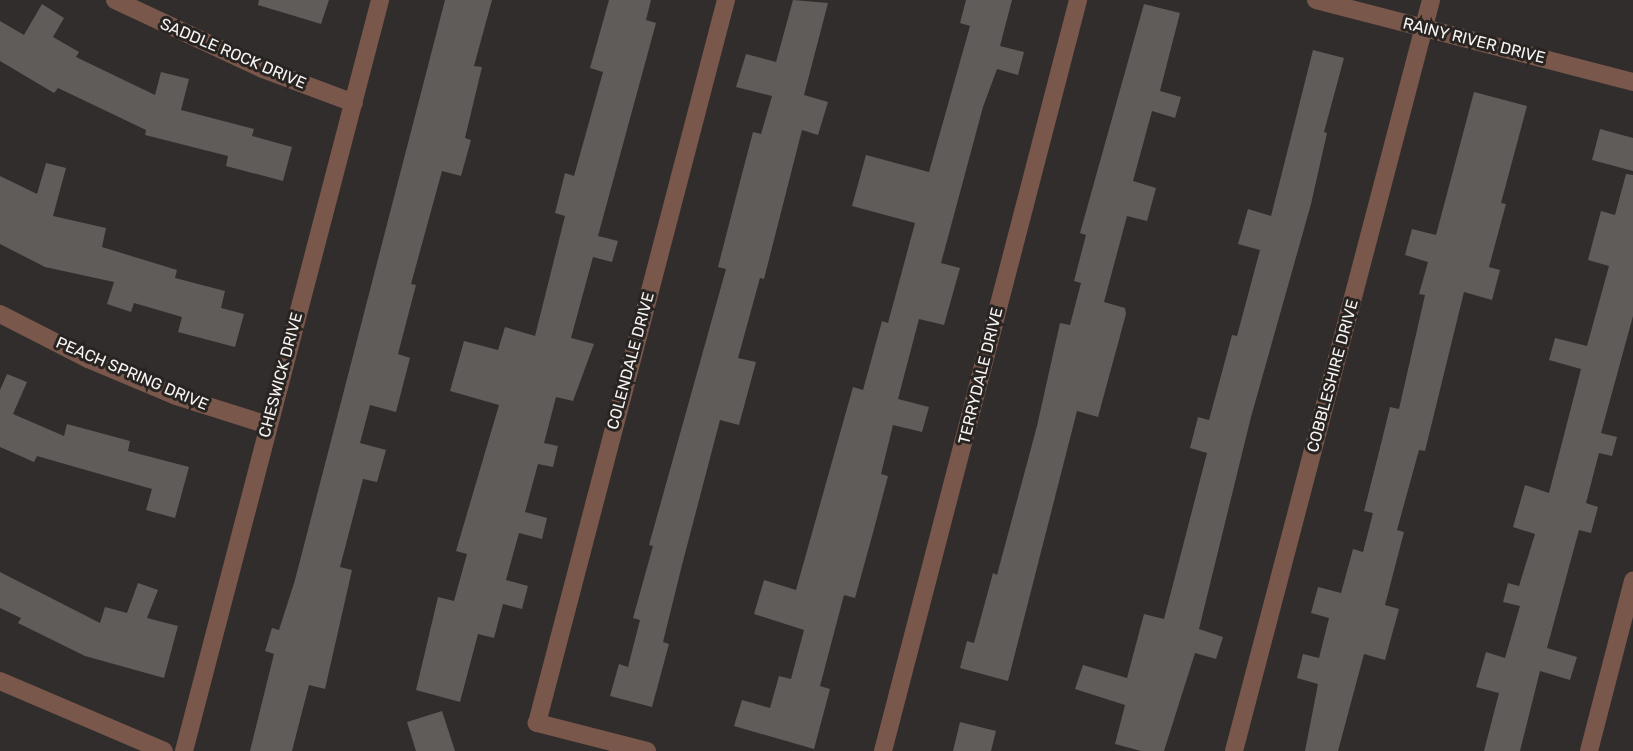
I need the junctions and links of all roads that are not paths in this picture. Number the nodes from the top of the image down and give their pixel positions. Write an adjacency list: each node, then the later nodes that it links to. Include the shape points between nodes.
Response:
1 (114, 0): 9 (street, SADDLE ROCK DRIVE, via 263,69)
2 (380, 0): 9 (street, CHESWICK DRIVE)
3 (726, 0): 16 (street, COLENDALE DRIVE, via 537,723)
4 (1078, 0): 17 (street, TERRYDALE DRIVE)
5 (1316, 0): 7 (street, RAINY RIVER DRIVE)
6 (1431, 0): 7 (street, COBBLESHIRE DRIVE)
7 (1424, 28): 8 (street, RAINY RIVER DRIVE); 18 (street, COBBLESHIRE DRIVE)
8 (1633, 82)
9 (354, 103): 11 (street, CHESWICK DRIVE)
10 (0, 314): 11 (street, PEACH SPRING DRIVE, via 88,359 176,396)
11 (268, 425): 15 (street, CHESWICK DRIVE)
12 (1633, 581): 19 (street)
13 (0, 681): 14 (street)
14 (164, 751)
15 (184, 751)
16 (647, 751)
17 (884, 751)
18 (1234, 751)
19 (1589, 751)

